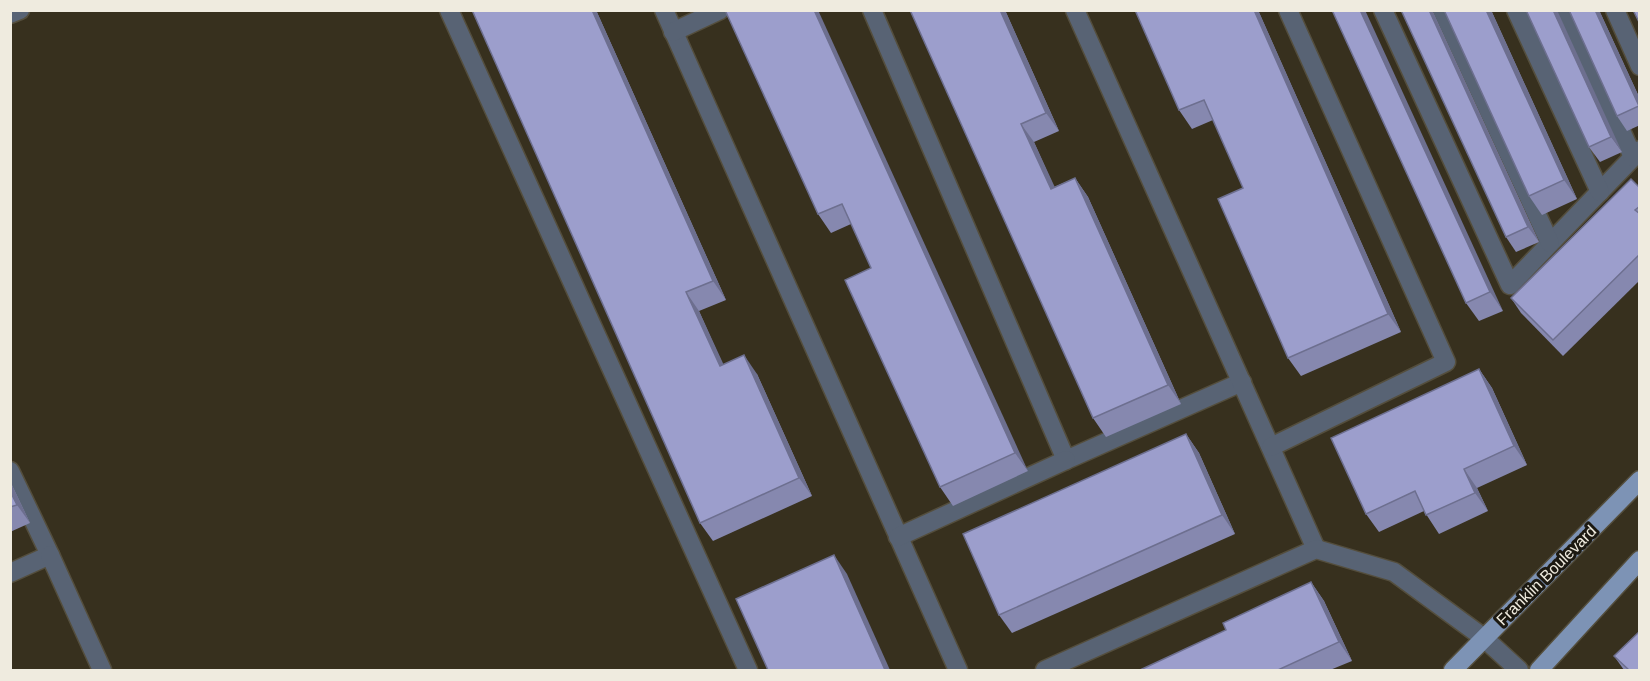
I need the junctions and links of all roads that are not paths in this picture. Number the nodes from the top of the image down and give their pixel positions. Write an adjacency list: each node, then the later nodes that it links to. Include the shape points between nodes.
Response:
1 (20, 10): 13 (lane)
2 (449, 10): 31 (lane)
3 (664, 10): 14 (lane)
4 (720, 10): 14 (lane)
5 (872, 10): 21 (lane)
6 (1075, 10): 19 (lane)
7 (1288, 10): 20 (lane, via 1446,362)
8 (1383, 10): 18 (lane, via 1510,285)
9 (1442, 10): 18 (lane)
10 (1516, 10): 17 (lane)
11 (1566, 10): 16 (lane)
12 (1615, 10): 15 (lane)
13 (10, 14)
14 (673, 32): 24 (lane)
15 (1640, 66)
16 (1636, 154): 17 (lane)
17 (1600, 192): 18 (lane)
18 (1550, 243)
19 (1242, 382): 20 (lane); 21 (lane)
20 (1270, 447): 25 (lane)
21 (1066, 460): 24 (lane)
22 (10, 471): 26 (lane)
23 (1640, 480): 29 (main road, Franklin Boulevard)
24 (898, 537): 32 (lane)
25 (1316, 549): 29 (lane, via 1394,572); 33 (lane)
26 (50, 555): 28 (lane); 30 (lane)
27 (1640, 560): 36 (main road)
28 (10, 573)
29 (1484, 638): 34 (main road, Franklin Boulevard); 35 (lane)
30 (102, 670)
31 (748, 670)
32 (958, 670)
33 (1046, 670)
34 (1454, 670)
35 (1519, 670)
36 (1539, 670)

